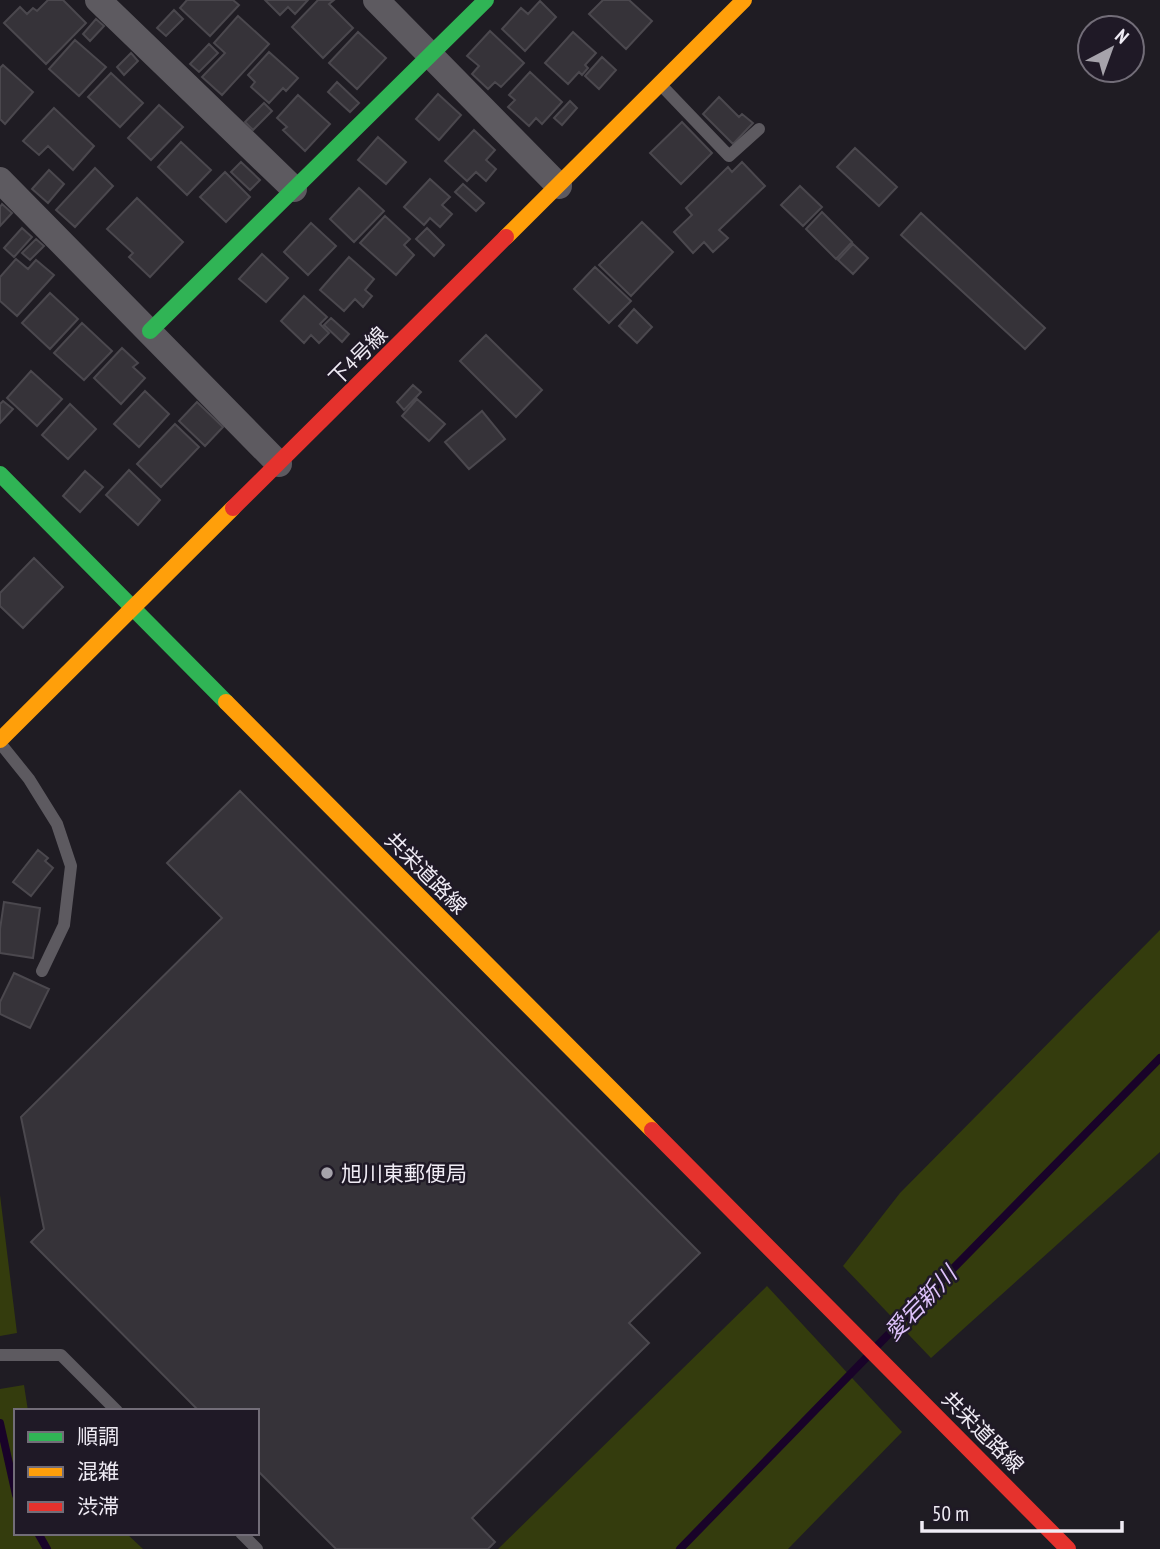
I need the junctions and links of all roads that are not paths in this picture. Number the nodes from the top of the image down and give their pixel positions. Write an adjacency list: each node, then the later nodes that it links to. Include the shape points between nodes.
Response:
1 (98, 0): 10 (street)
2 (376, 0): 5 (street)
3 (486, 0): 5 (street)
4 (744, 0): 6 (street, 下4号線)
5 (430, 55): 9 (street); 10 (street)
6 (660, 84): 7 (lane, via 729,156); 9 (street, 下4号線)
7 (759, 129)
8 (0, 180): 11 (street)
9 (559, 186): 12 (street, 下4号線)
10 (294, 189): 11 (street)
11 (150, 331): 12 (street)
12 (279, 464): 14 (street, 下4号線)
13 (0, 474): 14 (street, 共栄道路線)
14 (132, 607): 15 (street, 下4号線); 21 (street, 共栄道路線)
15 (0, 741): 16 (lane, via 57,824 71,866 64,925)
16 (42, 971)
17 (1, 1354): 18 (lane, via 61,1355)
18 (115, 1409)
19 (243, 1535): 20 (lane)
20 (257, 1549)
21 (1068, 1549)

